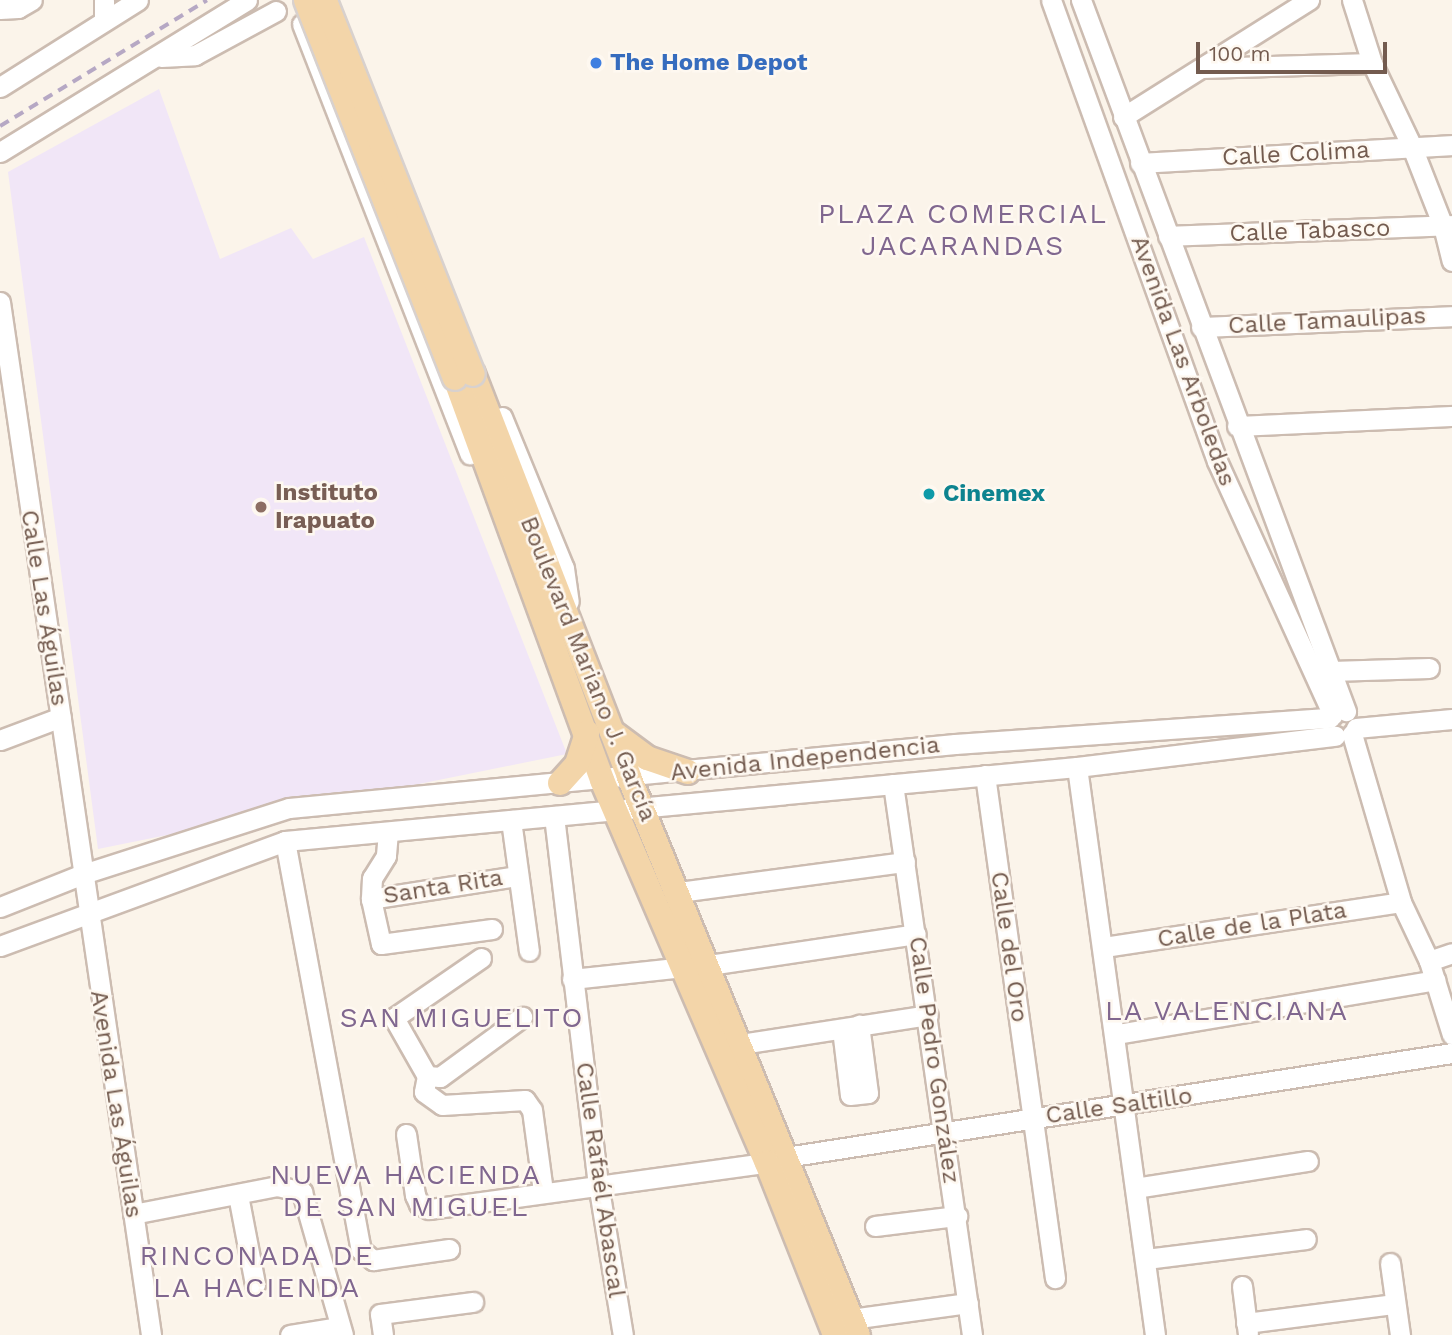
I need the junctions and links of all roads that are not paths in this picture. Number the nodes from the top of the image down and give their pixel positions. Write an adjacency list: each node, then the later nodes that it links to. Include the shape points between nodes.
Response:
1 (32, 0): 11 (street, via 18,8)
2 (104, 0): 13 (street)
3 (138, 0): 13 (street)
4 (247, 0): 15 (street)
5 (1051, 0): 35 (street, Avenida Las Arboledas)
6 (1081, 0): 20 (street, Avenida Las Arboledas)
7 (1309, 0): 18 (street)
8 (1352, 0): 16 (street)
9 (332, 3): 12 (street, via 325,18); 14 (street); 33 (main road, Boulevard Mariano J. García, bridge)
10 (273, 5): 12 (street); 15 (street, via 195,55)
11 (0, 9)
12 (304, 12): 17 (street); 33 (main road, Boulevard Mariano J. García, bridge)
13 (104, 22): 19 (street)
14 (351, 53): 17 (street, via 336,53); 28 (street)
15 (160, 57): 23 (street)
16 (1372, 63): 18 (street); 22 (street)
17 (319, 68): 29 (street)
18 (1201, 68): 20 (street)
19 (0, 88)
20 (1123, 117): 24 (street, Avenida Las Arboledas)
21 (1452, 145): 22 (street, Calle Colima)
22 (1412, 147): 24 (street, Calle Colima); 25 (street)
23 (0, 152)
24 (1140, 163): 26 (street, Avenida Las Arboledas)
25 (1447, 225): 26 (street, Calle Tabasco); 27 (street)
26 (1168, 236): 32 (street, Avenida Las Arboledas)
27 (1452, 261)
28 (445, 276): 29 (street, via 429,291); 38 (street, via 564,568)
29 (406, 290): 38 (street, via 525,593)
30 (0, 302): 41 (street, Calle Las Águilas)
31 (1452, 316): 32 (street, Calle Tamaulipas)
32 (1201, 327): 34 (street, Avenida Las Arboledas)
33 (464, 376): 38 (main road, Boulevard Mariano J. García)
34 (1223, 387): 35 (street); 37 (street, Avenida Las Arboledas)
35 (1194, 396): 44 (street, Avenida Las Arboledas, via 1217,461)
36 (1452, 416): 37 (street)
37 (1237, 426): 40 (street, Avenida Las Arboledas)
38 (562, 633): 45 (main road, Boulevard Mariano J. García)
39 (1429, 668): 40 (street)
40 (1331, 671): 44 (street, Avenida Las Arboledas)
41 (61, 717): 47 (street); 64 (street, Calle Las Águilas)
42 (1452, 719): 44 (street, Avenida Independencia)
43 (1211, 724): 44 (street, Avenida Independencia); 46 (street, Avenida Independencia); 48 (street)
44 (1342, 724): 48 (street, Avenida Independencia); 68 (street)
45 (600, 732): 51 (main road, via 647,758); 53 (main road, Boulevard Mariano J. García); 54 (main road, Boulevard Mariano J. García); 55 (main road)
46 (1031, 738): 50 (street); 51 (street, Avenida Independencia)
47 (0, 740)
48 (1214, 750): 49 (street, Avenida Independencia)
49 (1077, 767): 50 (street, Avenida Independencia); 74 (street)
50 (1034, 771): 52 (street, Avenida Independencia)
51 (688, 772): 53 (street, Avenida Independencia)
52 (985, 775): 56 (street, Avenida Independencia); 91 (street, Calle del Oro)
53 (629, 777): 54 (street, Avenida Independencia); 57 (main road, Boulevard Mariano J. García)
54 (602, 780): 55 (street, Avenida Independencia); 58 (main road, Boulevard Mariano J. García)
55 (560, 783): 64 (street, Avenida Independencia, via 289,808)
56 (893, 785): 57 (street, Avenida Independencia); 63 (street, Calle Pedro González)
57 (643, 808): 58 (street, Avenida Independencia); 66 (main road, Boulevard Mariano J. García)
58 (615, 810): 59 (street, Avenida Independencia); 80 (main road, Boulevard Mariano J. García)
59 (554, 816): 60 (street, Avenida Independencia); 81 (street, Calle Rafaél Abascal)
60 (511, 820): 61 (street, Avenida Independencia); 65 (street)
61 (388, 832): 62 (street, Avenida Independencia); 67 (street, via 387,856 372,878)
62 (285, 841): 70 (street, Avenida Independencia); 104 (street, via 360,1250 373,1260)
63 (905, 862): 66 (street); 72 (street, Calle Pedro González)
64 (83, 874): 69 (street, Avenida Independencia); 70 (street, Calle Las Águilas)
65 (516, 876): 67 (street, Santa Rita); 75 (street)
66 (679, 892): 79 (main road, Boulevard Mariano J. García)
67 (371, 899): 71 (street, via 381,944)
68 (1401, 902): 74 (street, Calle de la Plata); 78 (street)
69 (2, 906)
70 (87, 915): 73 (street, Avenida Independencia); 100 (street, Avenida Las Águilas)
71 (492, 929)
72 (916, 934): 79 (street); 83 (street, Calle Pedro González)
73 (0, 946)
74 (1104, 947): 85 (street)
75 (529, 951)
76 (1452, 953): 78 (street)
77 (481, 958): 89 (street, via 394,1018)
78 (1429, 961): 82 (street)
79 (709, 965): 87 (main road, Boulevard Mariano J. García)
80 (684, 967): 81 (street); 94 (main road, Boulevard Mariano J. García)
81 (572, 979): 96 (street, Calle Rafaél Abascal)
82 (1435, 980): 85 (street); 86 (street)
83 (928, 1016): 87 (street); 92 (street, Calle Pedro González)
84 (522, 1017): 89 (street)
85 (1117, 1034): 90 (street)
86 (1452, 1035)
87 (741, 1044): 94 (main road, Boulevard Mariano J. García)
88 (1452, 1053): 90 (street, Calle Saltillo)
89 (434, 1077): 98 (street, via 424,1092 442,1105 525,1100 532,1110)
90 (1127, 1107): 91 (street, Calle Saltillo); 97 (street)
91 (1033, 1119): 92 (street, Calle Saltillo); 107 (street, Calle del Oro)
92 (946, 1132): 94 (street, Calle Saltillo); 101 (street, Calle Pedro González)
93 (406, 1133): 98 (street, Calle Saltillo, via 415,1195 419,1204 429,1209)
94 (777, 1160): 96 (street, Calle Saltillo); 114 (main road, Boulevard Mariano J. García)
95 (1308, 1160): 97 (street)
96 (598, 1183): 98 (street, Calle Saltillo); 119 (street, Calle Rafaél Abascal)
97 (1136, 1188): 105 (street)
98 (543, 1191)
99 (238, 1195): 100 (street); 108 (street); 115 (street, via 277,1186 302,1192)
100 (133, 1214): 116 (street, Avenida Las Águilas)
101 (957, 1216): 102 (street); 111 (street, Calle Pedro González)
102 (875, 1226)
103 (1306, 1240): 105 (street)
104 (449, 1248)
105 (1146, 1259): 121 (street)
106 (1390, 1263): 112 (street)
107 (1055, 1278)
108 (254, 1284)
109 (1242, 1286): 113 (street)
110 (473, 1302): 118 (street, via 380,1314)
111 (968, 1303): 114 (street); 120 (street, Calle Pedro González)
112 (1395, 1304): 113 (street); 122 (street)
113 (1247, 1329)
114 (848, 1330)
115 (341, 1331): 117 (street)
116 (150, 1335)
117 (290, 1335)
118 (383, 1335)
119 (623, 1335)
120 (972, 1335)
121 (1155, 1335)
122 (1400, 1335)

